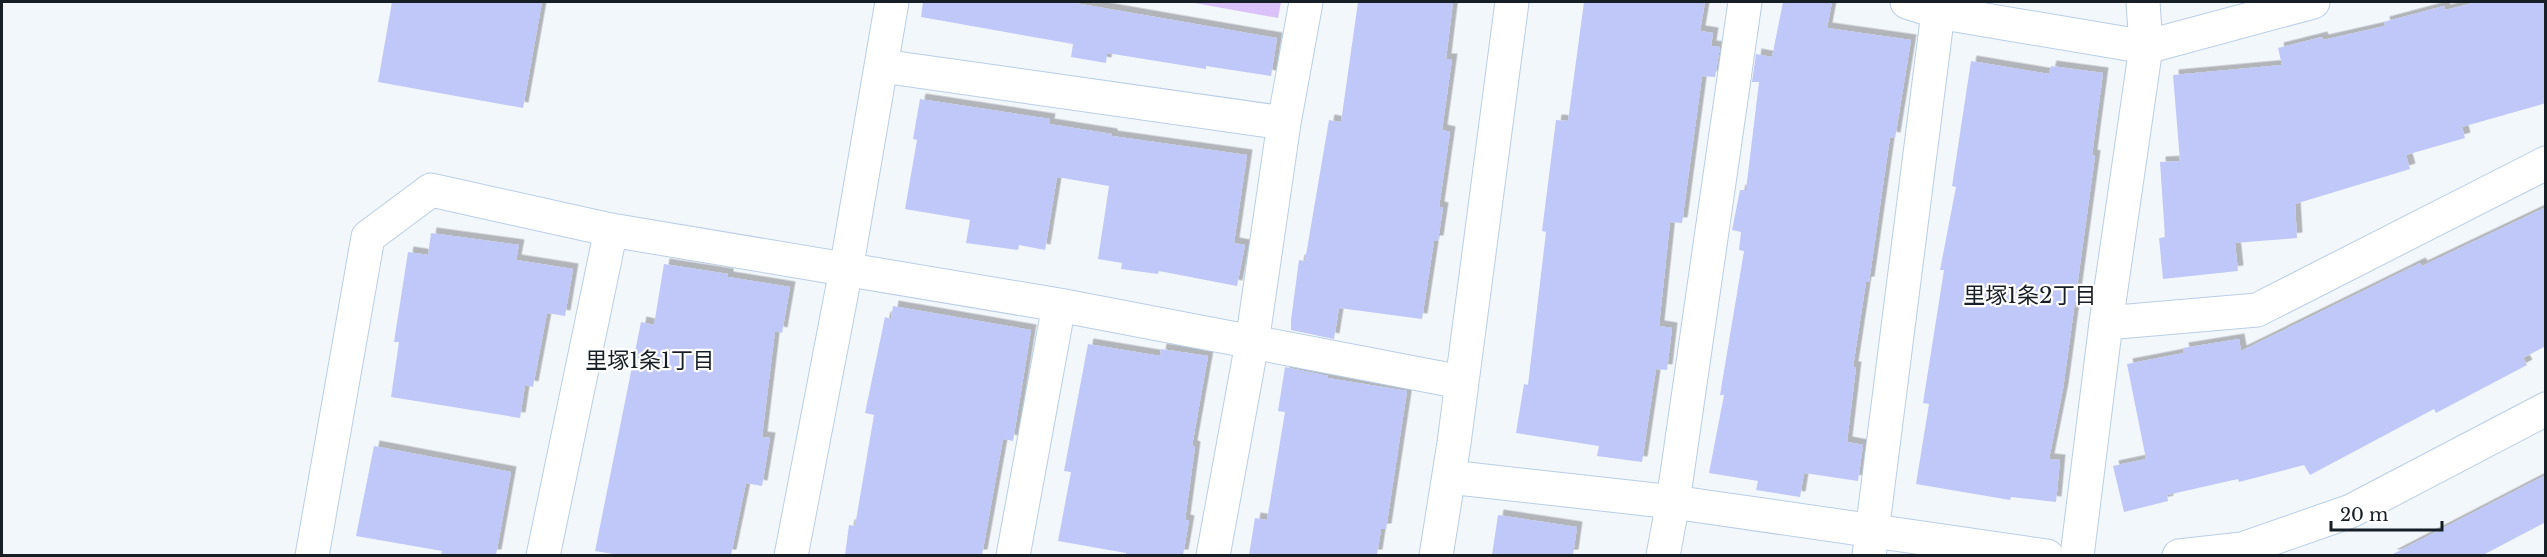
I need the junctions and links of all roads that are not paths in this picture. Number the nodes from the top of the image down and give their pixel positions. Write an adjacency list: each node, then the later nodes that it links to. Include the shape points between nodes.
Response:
1 (892, 2): 10 (street)
2 (1306, 2): 11 (street)
3 (1512, 2): 18 (street)
4 (1745, 2): 21 (street)
5 (1907, 2): 8 (street)
6 (2144, 2): 9 (street)
7 (2313, 2): 9 (street)
8 (1938, 12): 9 (street); 22 (street)
9 (2146, 47): 16 (street)
10 (882, 66): 11 (street); 14 (street)
11 (1284, 123): 17 (street)
12 (2546, 163): 16 (street, via 2257,310)
13 (611, 230): 14 (street); 23 (street, via 431,190 368,237); 24 (street)
14 (846, 270): 15 (street); 25 (street)
15 (1059, 305): 17 (street); 26 (street)
16 (2106, 323): 31 (street)
17 (1252, 343): 18 (street); 27 (street)
18 (1461, 382): 20 (street)
19 (2546, 409): 32 (street, via 2351,511 2242,549)
20 (1449, 477): 21 (street); 28 (street)
21 (1673, 502): 22 (street); 29 (street)
22 (1870, 543): 30 (street)
23 (312, 555)
24 (543, 555)
25 (792, 555)
26 (1013, 555)
27 (1213, 555)
28 (1436, 555)
29 (1663, 555)
30 (2047, 555)
31 (2077, 555)
32 (2179, 555)

